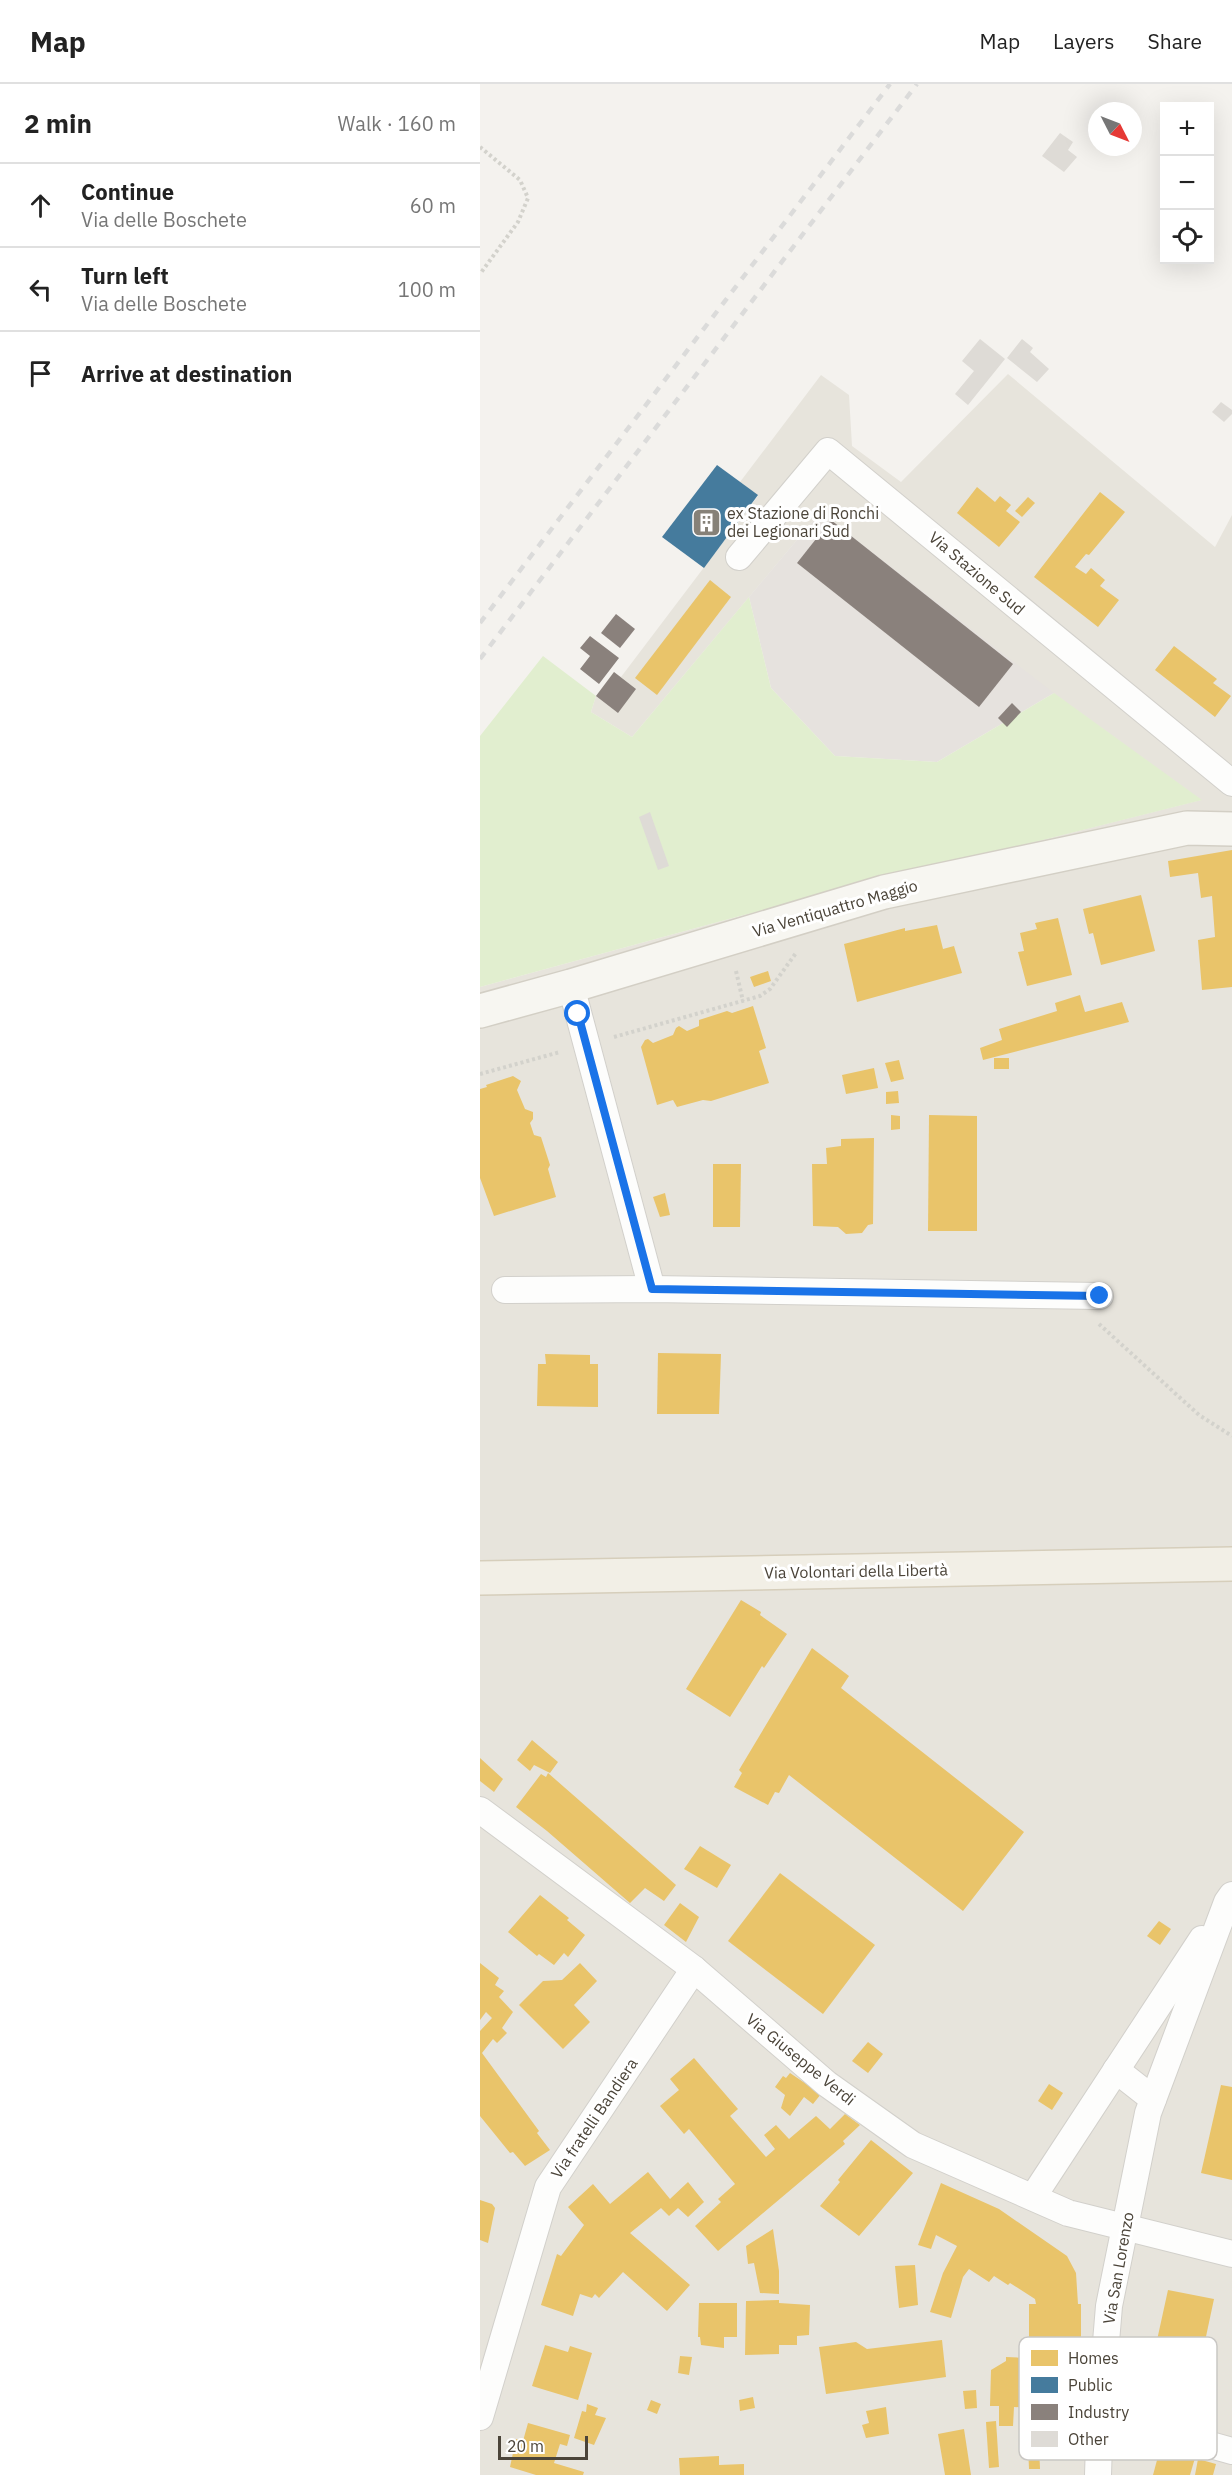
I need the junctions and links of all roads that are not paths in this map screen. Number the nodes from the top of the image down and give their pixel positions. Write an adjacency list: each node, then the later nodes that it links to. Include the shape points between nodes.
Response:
1 (739, 557): 2 (street, Via Stazione Sud, via 828,451)
2 (1232, 783)
3 (1232, 829): 4 (street, Via Ventiquattro Maggio, via 1187,828 884,892)
4 (571, 986): 5 (street, Via Ventiquattro Maggio); 6 (street)
5 (480, 1011)
6 (652, 1289): 7 (street); 8 (street)
7 (505, 1290)
8 (1100, 1296)
9 (1232, 1564): 10 (main road, Via Volontari della Libertà)
10 (487, 1578)
11 (480, 1810): 13 (street, Via Giuseppe Verdi)
12 (1230, 1898): 14 (street, Via San Lorenzo); 15 (street, Via San Lorenzo)
13 (694, 1969): 16 (street, Via Giuseppe Verdi, via 827,2084 913,2145); 20 (street, Via fratelli Bandiera, via 548,2187)
14 (1116, 2070): 15 (street); 16 (street, Via San Lorenzo)
15 (1153, 2099): 17 (street, Via San Lorenzo)
16 (1032, 2197): 17 (street, Via Giuseppe Verdi, via 1068,2213)
17 (1125, 2228): 18 (street, Via Giuseppe Verdi); 19 (street, Via San Lorenzo)
18 (1232, 2254)
19 (1106, 2337)
20 (480, 2417)
21 (1217, 2447): 22 (street)
22 (1232, 2451)
23 (1098, 2460): 24 (street, Via San Lorenzo)
24 (1098, 2475)

